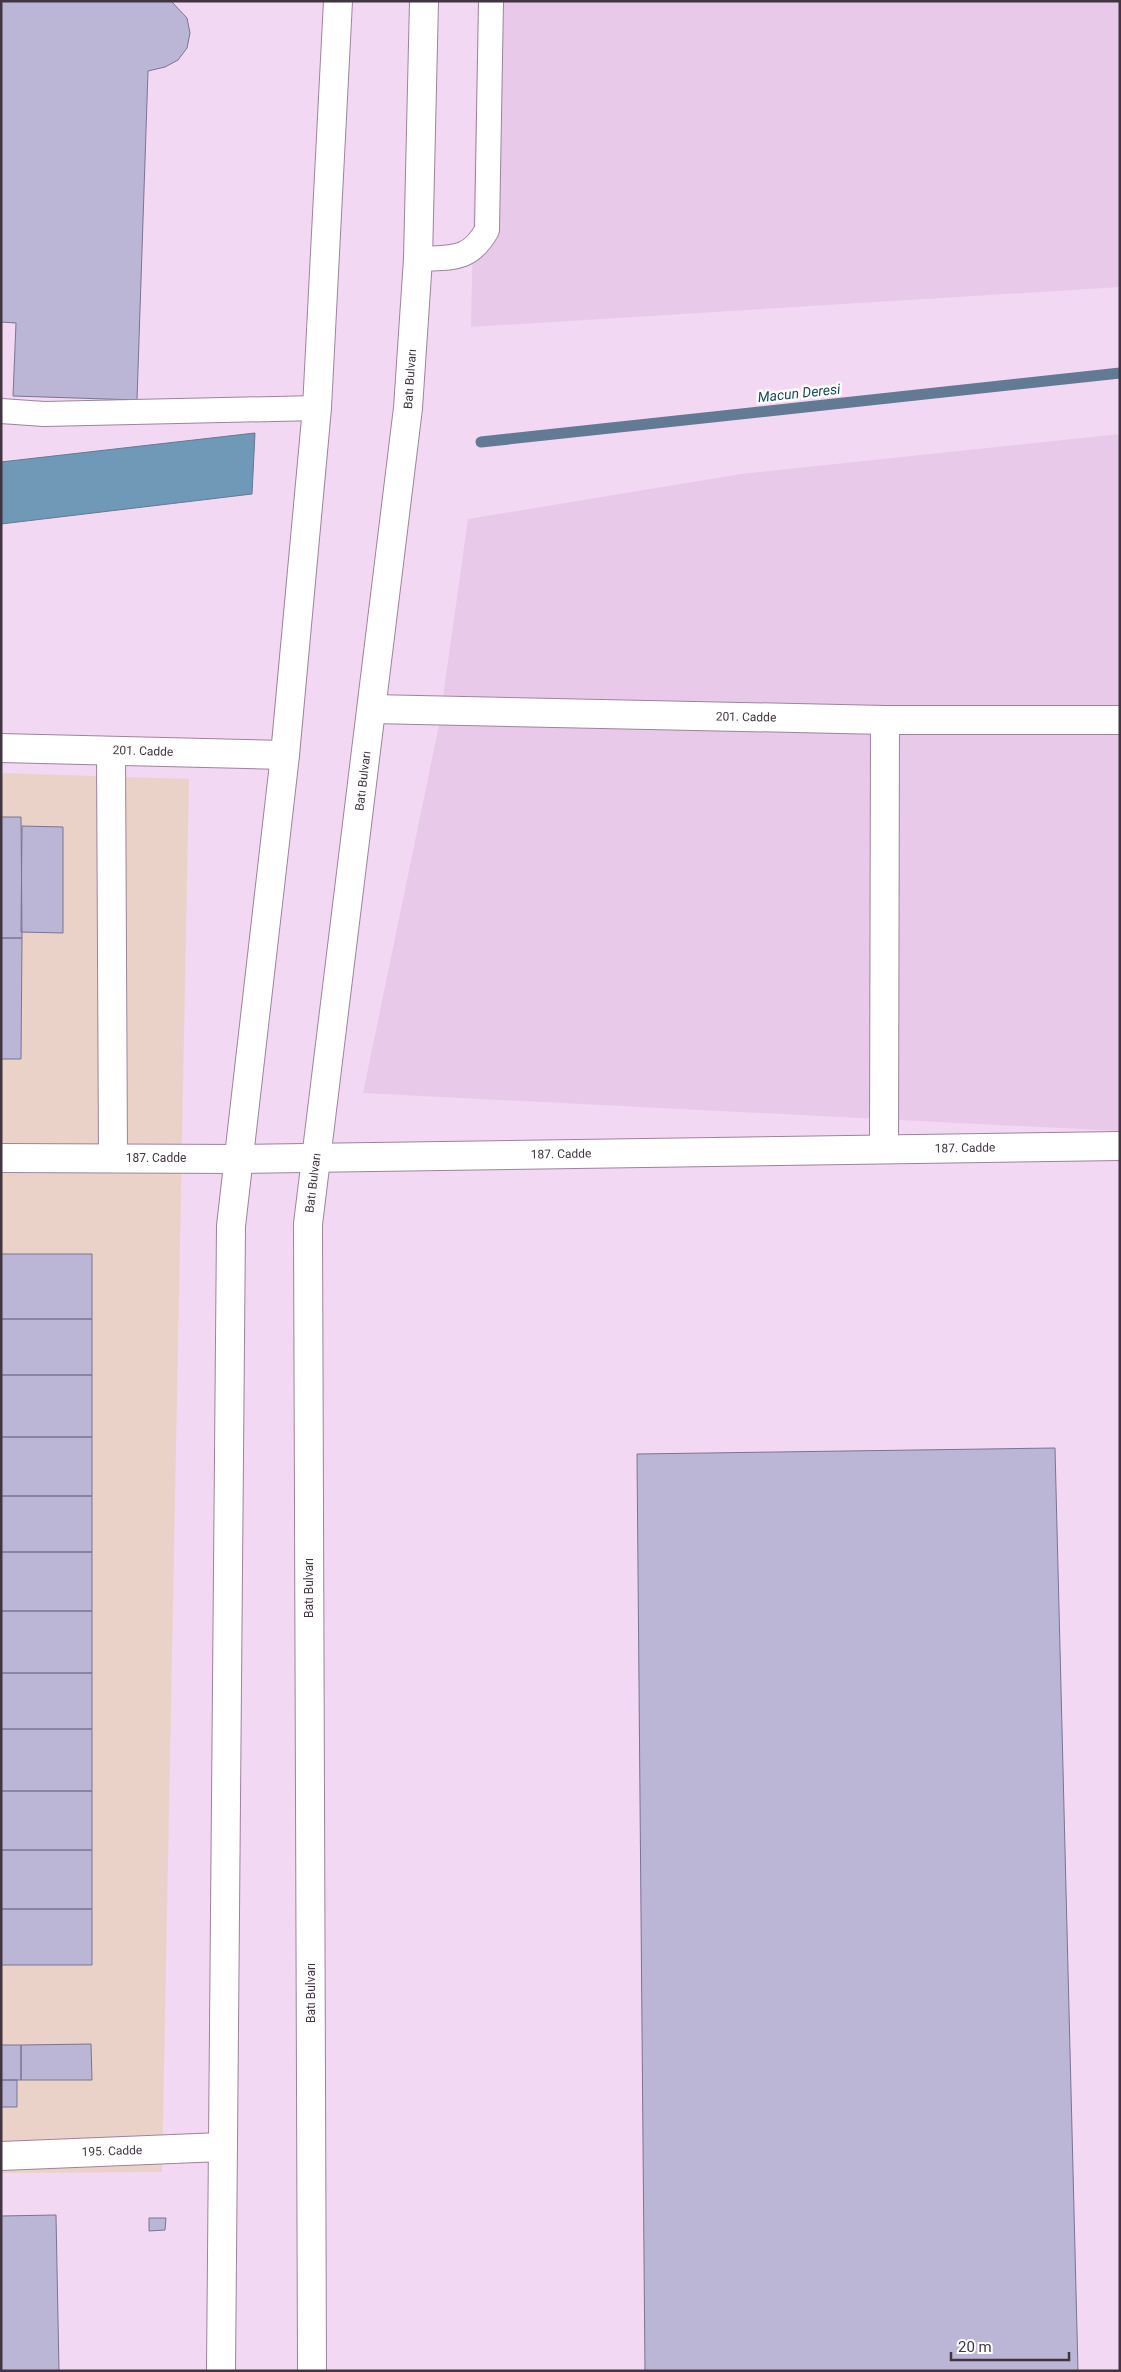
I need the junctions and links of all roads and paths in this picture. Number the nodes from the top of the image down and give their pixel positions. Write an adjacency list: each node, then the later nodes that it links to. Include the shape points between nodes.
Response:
1 (338, 1): 5 (main road)
2 (424, 1): 4 (main road, Batı Bulvarı)
3 (491, 1): 4 (lane, via 487,230 480,242 464,255)
4 (418, 259): 7 (main road, Batı Bulvarı, via 408,408)
5 (317, 408): 6 (lane, via 44,414); 12 (main road)
6 (1, 411)
7 (372, 709): 8 (main road, 201. Cadde); 17 (main road, Batı Bulvarı)
8 (885, 720): 9 (main road, 201. Cadde); 14 (main road)
9 (1120, 720)
10 (1, 748): 11 (main road, 201. Cadde)
11 (111, 751): 12 (main road, 201. Cadde); 16 (main road)
12 (286, 755): 18 (main road)
13 (1120, 1146): 14 (main road, 187. Cadde)
14 (884, 1149): 17 (main road, 187. Cadde)
15 (1, 1158): 16 (main road, 187. Cadde)
16 (113, 1158): 18 (main road, 187. Cadde)
17 (317, 1158): 18 (main road, 187. Cadde); 22 (main road, Batı Bulvarı, via 308,1224)
18 (239, 1159): 19 (main road, via 231,1226)
19 (222, 2147): 20 (main road, 195. Cadde); 21 (main road)
20 (1, 2156)
21 (221, 2371)
22 (312, 2371)

